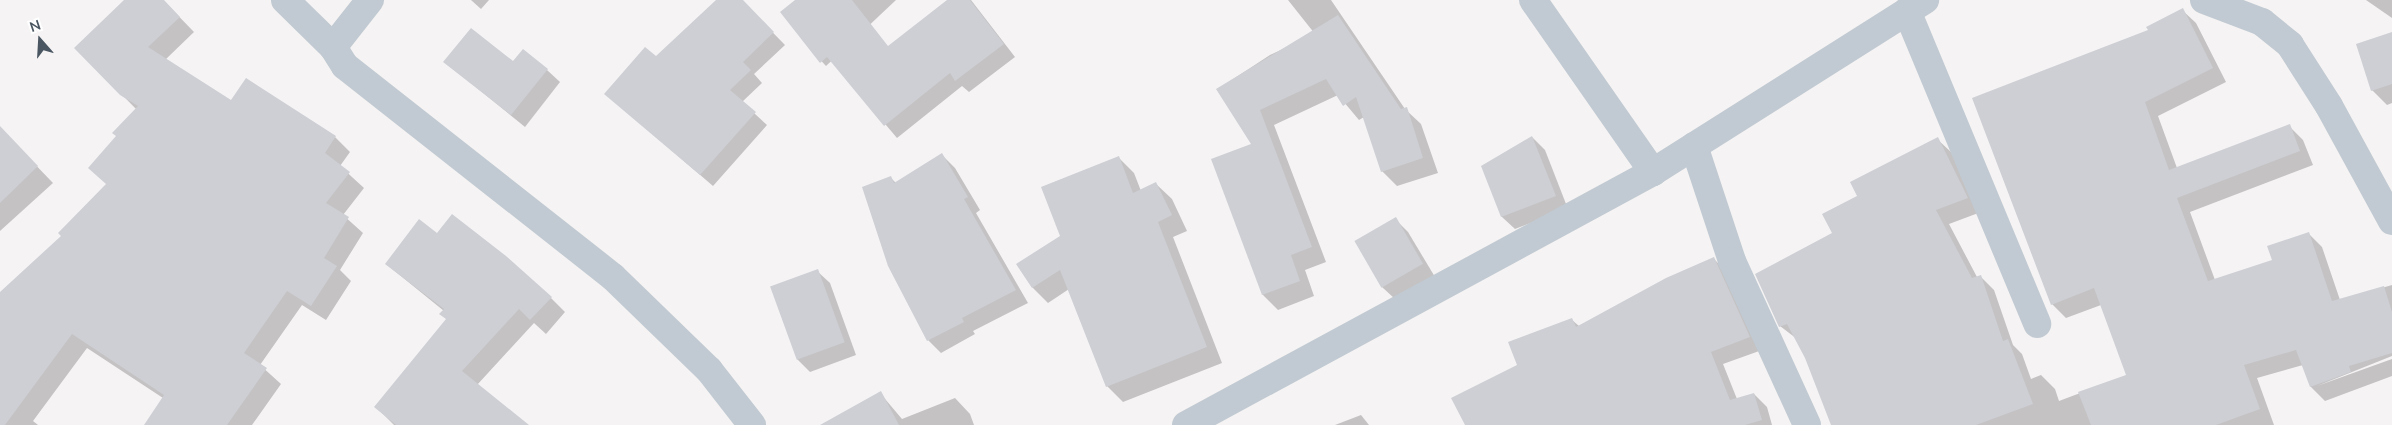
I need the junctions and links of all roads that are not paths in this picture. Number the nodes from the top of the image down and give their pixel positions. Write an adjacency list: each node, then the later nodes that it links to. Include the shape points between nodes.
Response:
1 (284, 0): 6 (street)
2 (370, 0): 6 (street)
3 (1533, 0): 8 (street)
4 (2204, 0): 9 (street, via 2262,22 2290,45 2329,106)
5 (1916, 6): 7 (street); 10 (street)
6 (333, 47): 11 (street, via 352,72 613,278 709,370)
7 (1694, 146): 8 (street); 13 (street, via 1732,261)
8 (1653, 172): 12 (street)
9 (2392, 221)
10 (2037, 324)
11 (752, 425)
12 (1186, 425)
13 (1808, 425)

